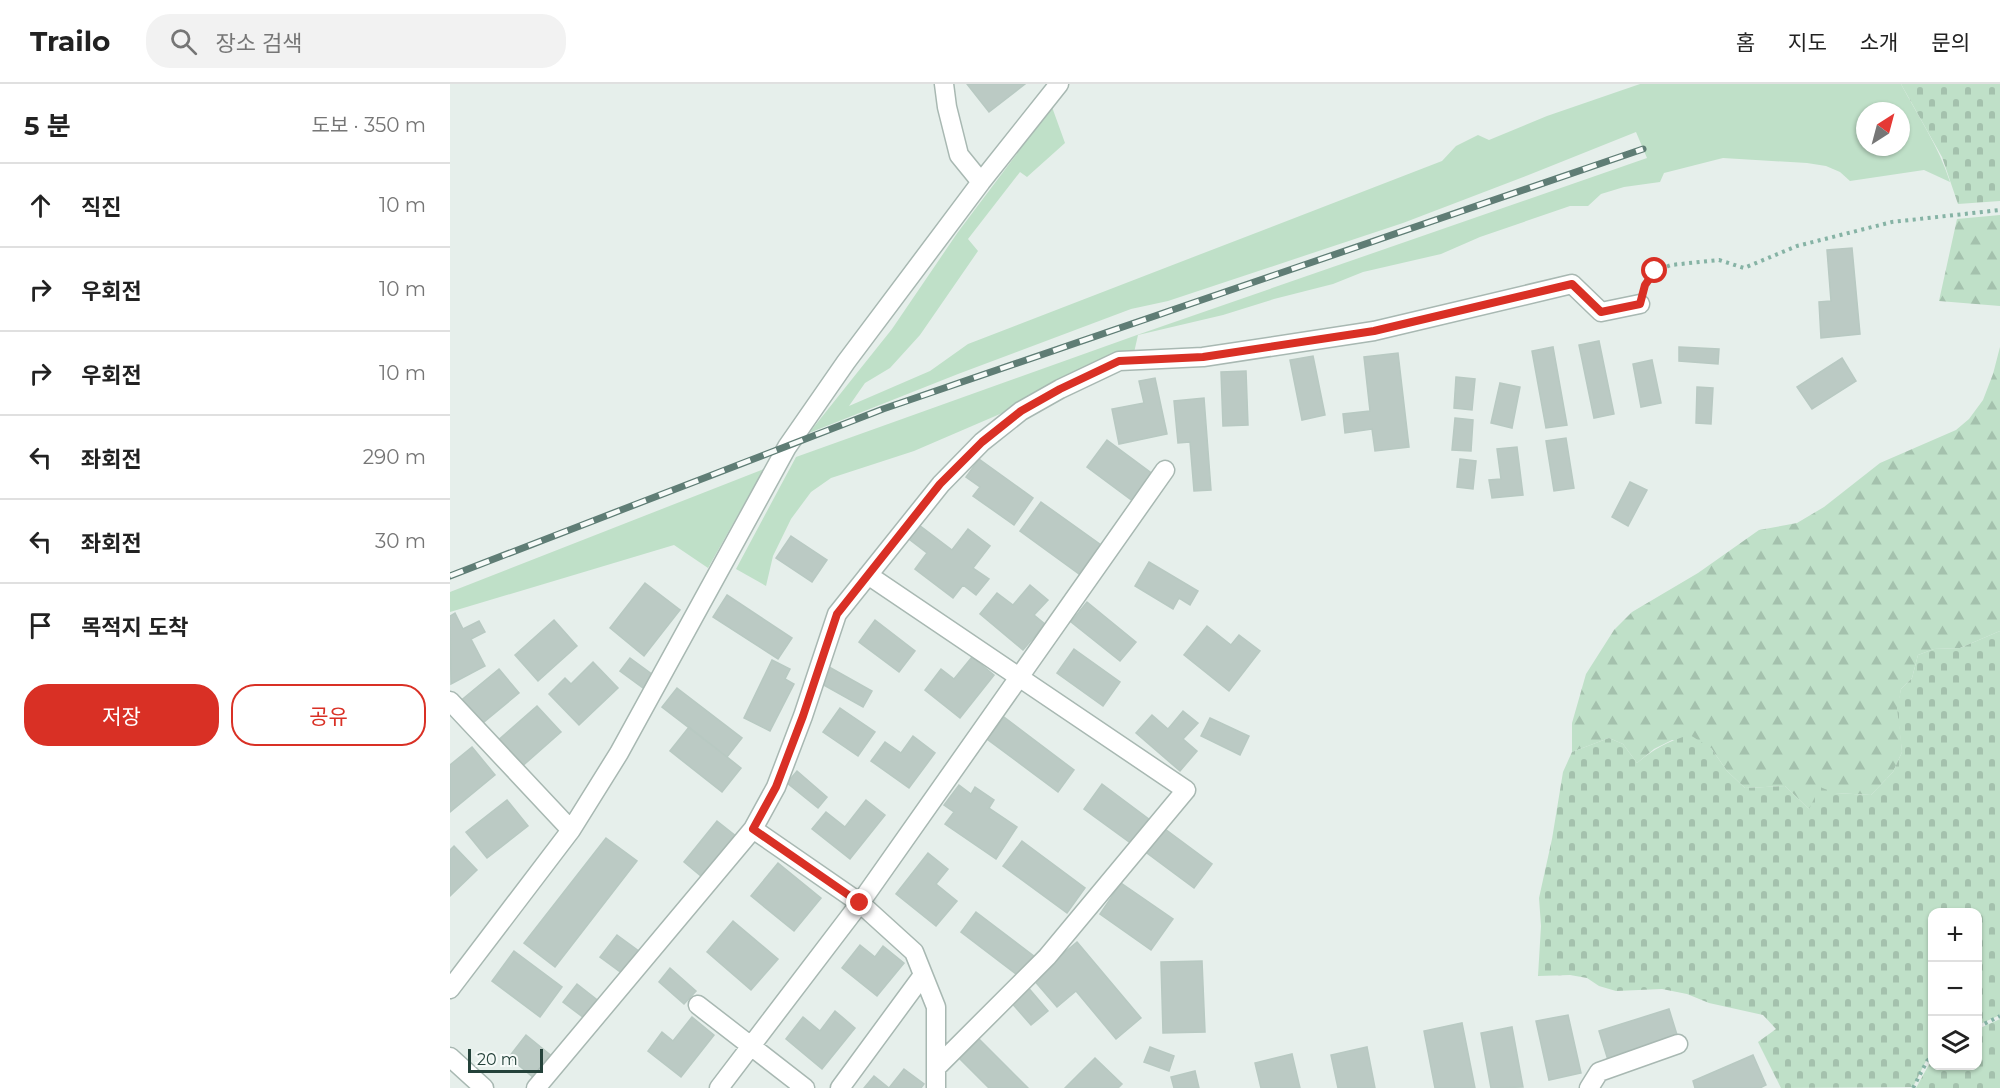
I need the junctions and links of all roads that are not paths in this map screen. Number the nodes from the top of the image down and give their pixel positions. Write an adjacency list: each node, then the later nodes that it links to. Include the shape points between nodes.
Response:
1 (944, 84): 3 (street, via 959,155)
2 (1059, 84): 3 (street)
3 (981, 182): 10 (street, via 787,447 620,753)
4 (1640, 304): 6 (street, via 1601,312 1572,284 1374,331 1203,357 1119,361 1021,411 982,442 940,484)
5 (1165, 470): 7 (street)
6 (868, 575): 7 (street); 9 (street, via 837,614 776,787)
7 (1018, 678): 11 (street); 18 (street, via 1186,790 1047,957)
8 (450, 701): 10 (street)
9 (753, 829): 11 (street); 20 (street)
10 (571, 830): 13 (street)
11 (860, 903): 12 (street, via 914,952); 16 (street)
12 (923, 975): 18 (street, via 936,1007); 23 (street)
13 (450, 989)
14 (698, 1005): 16 (street)
15 (1678, 1044): 25 (street, via 1599,1072)
16 (750, 1045): 21 (street); 22 (street)
17 (450, 1057): 19 (street)
18 (936, 1068): 24 (street)
19 (484, 1088)
20 (536, 1088)
21 (719, 1088)
22 (805, 1088)
23 (840, 1088)
24 (936, 1088)
25 (1589, 1088)

